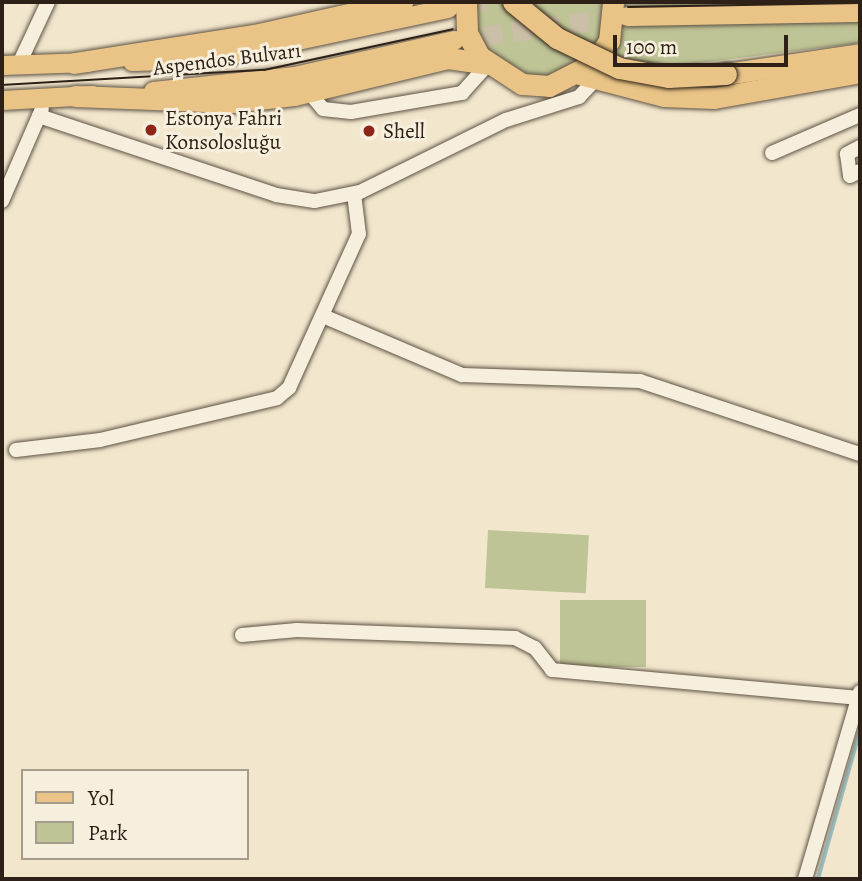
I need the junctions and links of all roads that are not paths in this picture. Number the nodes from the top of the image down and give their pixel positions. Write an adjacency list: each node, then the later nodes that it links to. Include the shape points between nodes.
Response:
1 (48, 2): 11 (street)
2 (402, 2): 9 (highway, via 259,34)
3 (513, 2): 8 (highway, bridge, via 557,38 619,68 668,77 726,74)
4 (457, 5): 9 (main road, Aspendos Bulvarı, via 208,59); 10 (highway, via 467,33)
5 (620, 9): 6 (main road); 13 (highway)
6 (860, 12)
7 (454, 40): 15 (main road, Aspendos Bulvarı, via 294,76)
8 (860, 54)
9 (74, 63): 11 (main road, Aspendos Bulvarı)
10 (488, 64): 13 (highway, via 522,85 549,86); 14 (highway, via 448,58); 14 (street, via 461,93 351,112 323,109)
11 (10, 65)
12 (860, 72): 13 (highway, via 714,98 664,96)
13 (589, 76): 23 (street, via 579,97 506,120)
14 (308, 91): 15 (highway, via 231,102)
15 (75, 96): 16 (main road, Aspendos Bulvarı)
16 (47, 98): 17 (main road, Aspendos Bulvarı); 19 (street)
17 (2, 100)
18 (860, 115): 21 (street)
19 (39, 116): 23 (street, via 276,195 315,201); 24 (street)
20 (860, 148): 22 (street, via 847,154 849,176)
21 (772, 153)
22 (860, 171)
23 (354, 194): 25 (street, via 359,234 337,272)
24 (2, 201)
25 (323, 316): 26 (street, via 289,388 277,398 100,440); 27 (street, via 462,374 640,381)
26 (16, 450)
27 (860, 454)
28 (242, 635): 29 (street, via 297,630 515,638 535,648 552,670)
29 (859, 695): 30 (street)
30 (805, 879)

